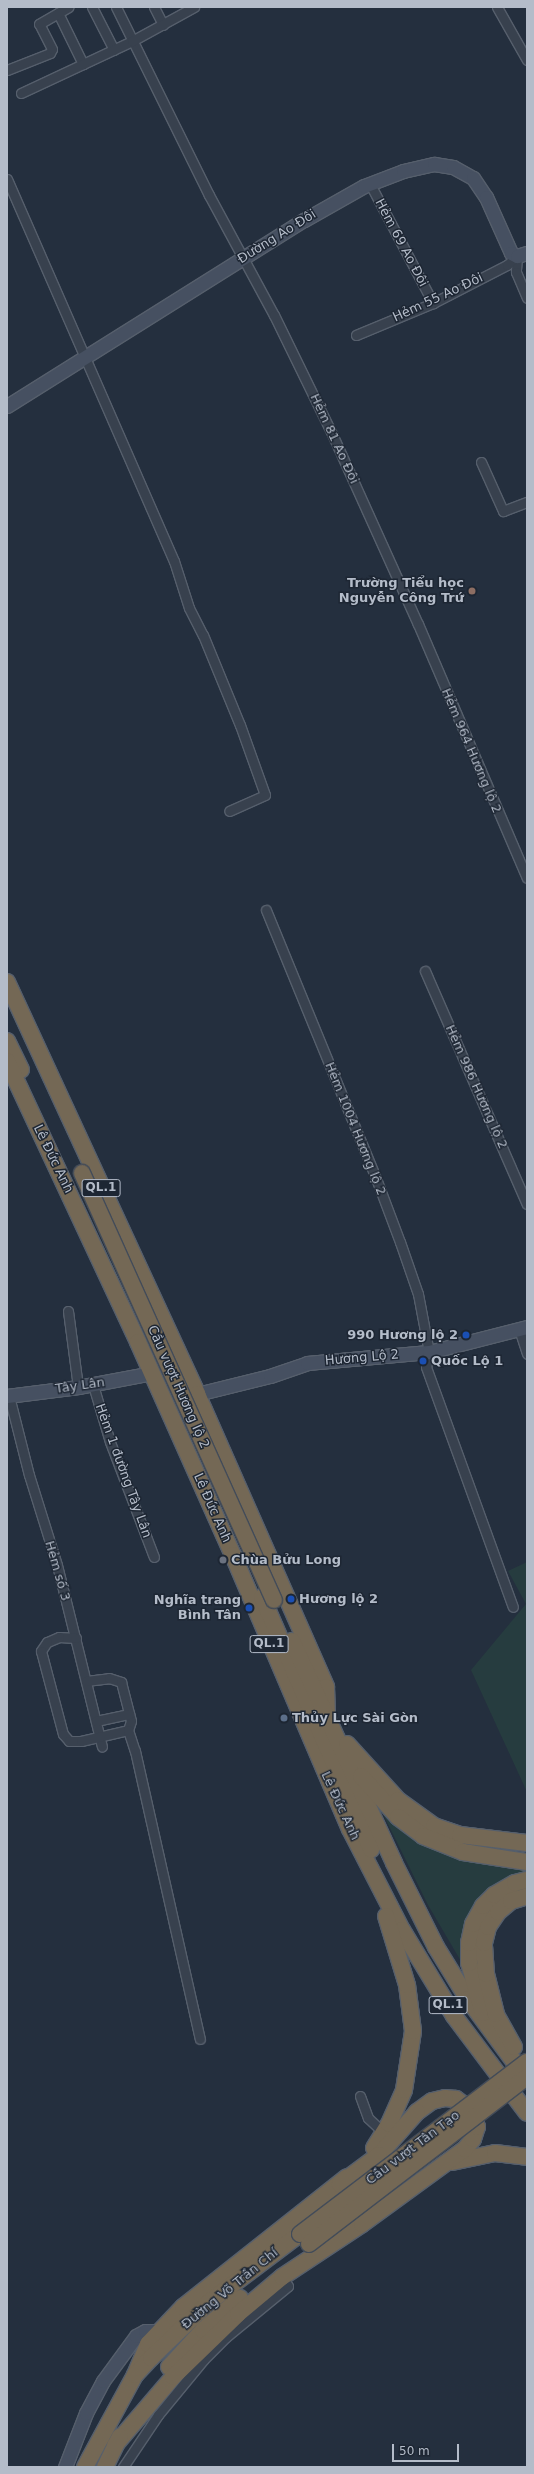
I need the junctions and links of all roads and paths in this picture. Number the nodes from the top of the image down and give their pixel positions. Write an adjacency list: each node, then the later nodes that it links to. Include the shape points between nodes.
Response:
1 (69, 7): 7 (street)
2 (92, 7): 10 (street)
3 (116, 7): 9 (street, Hẻm 81 Ao Đôi)
4 (154, 7): 8 (street)
5 (194, 7): 8 (street)
6 (497, 7): 11 (street)
7 (58, 13): 12 (street); 13 (street, via 39,24 52,49 50,53)
8 (163, 25): 9 (street)
9 (132, 41): 10 (street); 18 (street, Hẻm 81 Ao Đôi, via 209,195)
10 (114, 50): 12 (street)
11 (527, 59)
12 (83, 64): 14 (street)
13 (7, 70)
14 (21, 93)
15 (7, 179): 22 (street)
16 (370, 184): 17 (street, Đường Ao Đôi, via 404,171 434,164 453,167 473,178 486,197 511,253); 18 (street, Đường Ao Đôi); 20 (street, Hẻm 69 Ao Đôi)
17 (522, 255): 19 (street, via 516,272); 20 (street, Hẻm 55 Ao Đôi)
18 (244, 257): 22 (street, Đường Ao Đôi); 26 (street, Hẻm 81 Ao Đôi, via 333,436)
19 (527, 298)
20 (433, 303): 21 (street, Hẻm 55 Ao Đôi)
21 (356, 335)
22 (83, 358): 23 (street, Đường Ao Đôi); 27 (street, via 174,561 189,608 226,691 265,795)
23 (7, 406)
24 (481, 462): 25 (street, via 503,511)
25 (527, 502)
26 (418, 624): 28 (street, Hẻm 964 Hương lộ 2)
27 (229, 811)
28 (527, 878)
29 (266, 910): 40 (street, Hẻm 1004 Hương lộ 2, via 374,1172 400,1242 418,1294)
30 (425, 971): 35 (street, Hẻm 986 Hương lộ 2)
31 (7, 982): 38 (highway, Lê Đức Anh / QL.1)
32 (7, 1008): 33 (highway, Lê Đức Anh / QL.1)
33 (11, 1047): 34 (highway, Lê Đức Anh / QL.1); 39 (highway, Lê Đức Anh / QL.1)
34 (77, 1175): 50 (highway, Cầu vượt Hương lộ 2 / QL.1)
35 (527, 1204)
36 (68, 1311): 44 (street)
37 (523, 1328): 40 (street, Hương Lộ 2); 41 (street)
38 (168, 1332): 39 (highway, via 165,1342 157,1348 146,1348); 45 (highway, Lê Đức Anh / QL.1)
39 (138, 1342): 42 (highway, Lê Đức Anh / QL.1)
40 (429, 1352): 45 (street, Hương Lộ 2, via 307,1363 270,1376); 51 (street, Hẻm 1004 Hương lộ 2, via 426,1367)
41 (527, 1354)
42 (152, 1373): 43 (street, Tây Lân); 45 (highway); 48 (highway, Lê Đức Anh / QL.1)
43 (93, 1385): 44 (street, Tây Lân); 49 (street, Hẻm 1 đường Tây Lân, via 110,1442)
44 (78, 1387): 46 (street, Tây Lân)
45 (197, 1394): 47 (highway, Lê Đức Anh / QL.1)
46 (8, 1396): 52 (street, Hẻm số 3)
47 (213, 1432): 48 (highway, via 202,1422 195,1421 183,1428); 57 (highway, Lê Đức Anh / QL.1, via 326,1687)
48 (182, 1441): 63 (highway, Lê Đức Anh / QL.1, via 308,1736)
49 (154, 1557)
50 (268, 1599): 53 (highway, Lê Đức Anh / QL.1)
51 (513, 1607)
52 (76, 1638): 54 (street, Hẻm số 3); 59 (street, via 59,1637 47,1642 41,1651 46,1676 63,1734 69,1741)
53 (304, 1680): 57 (highway, Lê Đức Anh / QL.1); 63 (highway, Lê Đức Anh / QL.1)
54 (86, 1682): 55 (street, via 108,1678 121,1682); 56 (street, Hẻm số 3)
55 (129, 1714): 56 (street); 58 (street, via 131,1721)
56 (96, 1721): 59 (street, Hẻm số 3)
57 (329, 1721): 61 (highway, Lê Đức Anh / QL.1); 62 (highway, Lê Đức Anh / QL.1, via 398,1800 422,1819 460,1835)
58 (128, 1730): 59 (street); 71 (street, via 135,1751)
59 (99, 1736): 60 (street, Hẻm số 3)
60 (102, 1747)
61 (348, 1760): 64 (highway, via 394,1813 423,1836 464,1852); 70 (highway, Lê Đức Anh / QL.1, via 418,1913 451,1972)
62 (527, 1843)
63 (370, 1855): 66 (highway); 66 (highway, Lê Đức Anh / QL.1); 76 (highway, Lê Đức Anh / QL.1, via 458,2009)
64 (527, 1862)
65 (527, 1880): 68 (highway, via 507,1886)
66 (381, 1890): 77 (highway, Lê Đức Anh / QL.1, via 454,2016); 78 (highway, via 408,1985 414,2031 404,2090)
67 (527, 1896): 69 (highway, via 504,1906 492,1918 485,1935)
68 (488, 1900): 69 (highway, via 479,1932); 70 (highway, via 473,1924 468,1954 471,1973)
69 (484, 1955): 73 (highway, via 498,2018)
70 (489, 2029): 74 (highway, Lê Đức Anh / QL.1)
71 (200, 2038)
72 (527, 2062): 82 (highway, Cầu vượt Tân Tạo, bridge)
73 (527, 2065)
74 (527, 2078): 82 (highway, bridge)
75 (360, 2096): 78 (street, via 368,2118)
76 (527, 2098)
77 (527, 2113)
78 (387, 2127): 81 (highway, via 370,2154)
79 (527, 2157): 80 (highway, via 495,2153)
80 (445, 2164): 81 (highway, via 473,2139 477,2127 466,2105 451,2098 439,2099 425,2106 379,2155); 83 (highway, via 362,2224)
81 (340, 2184): 84 (highway, via 212,2281)
82 (304, 2239): 85 (highway, Đường Võ Trần Chí, via 208,2303); 86 (highway, Đường Võ Trần Chí, via 185,2348 150,2390)
83 (282, 2277): 86 (highway, via 238,2314 190,2360); 90 (street, via 288,2286 226,2336 204,2359 158,2415)
84 (160, 2330): 85 (highway, via 148,2344); 87 (street, via 145,2331 136,2336 103,2381 86,2413)
85 (135, 2375): 88 (highway, Đường Võ Trần Chí)
86 (116, 2445): 89 (highway, Đường Võ Trần Chí)
87 (65, 2467)
88 (84, 2467)
89 (105, 2467)
90 (123, 2467)

